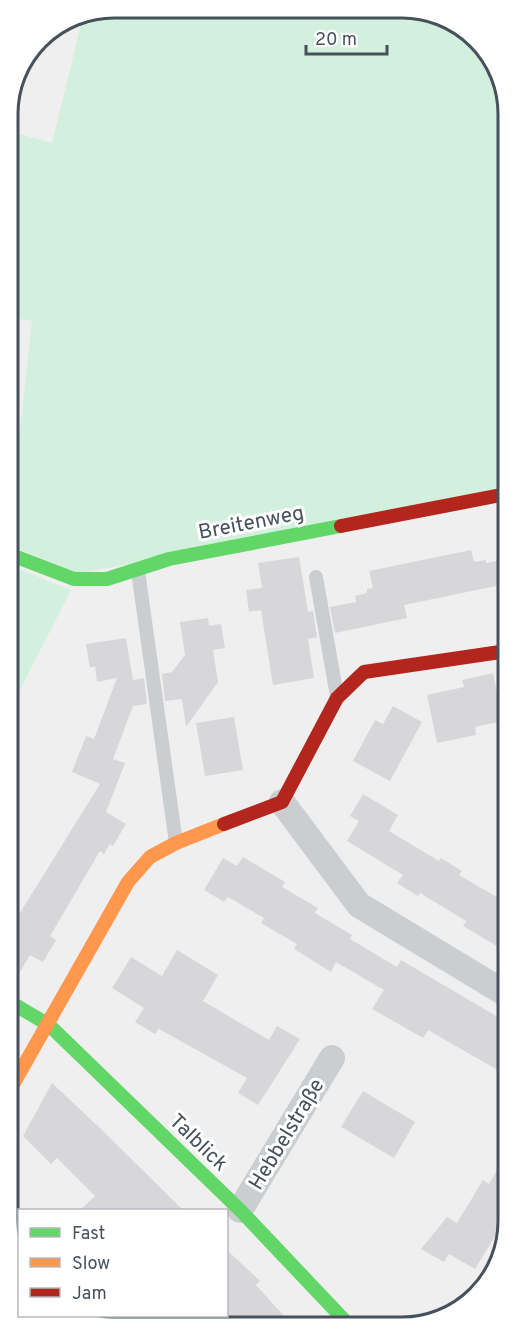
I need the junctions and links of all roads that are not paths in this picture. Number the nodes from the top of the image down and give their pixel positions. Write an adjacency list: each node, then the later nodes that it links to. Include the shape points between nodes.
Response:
1 (498, 496): 3 (street, Breitenweg, via 170,559)
2 (18, 557): 3 (street, Breitenweg, via 74,579 107,579)
3 (138, 571): 8 (lane)
4 (316, 577): 6 (lane)
5 (498, 652): 6 (street, via 364,672)
6 (337, 698): 7 (street)
7 (282, 802): 8 (street); 9 (street, via 359,905)
8 (176, 843): 11 (street, via 150,857 128,882)
9 (498, 989)
10 (18, 1007): 11 (street, Talblick)
11 (49, 1025): 13 (street); 14 (street, Talblick)
12 (332, 1058): 14 (street, Hebbelstraße)
13 (18, 1076)
14 (240, 1210): 15 (street, Talblick)
15 (341, 1317)

